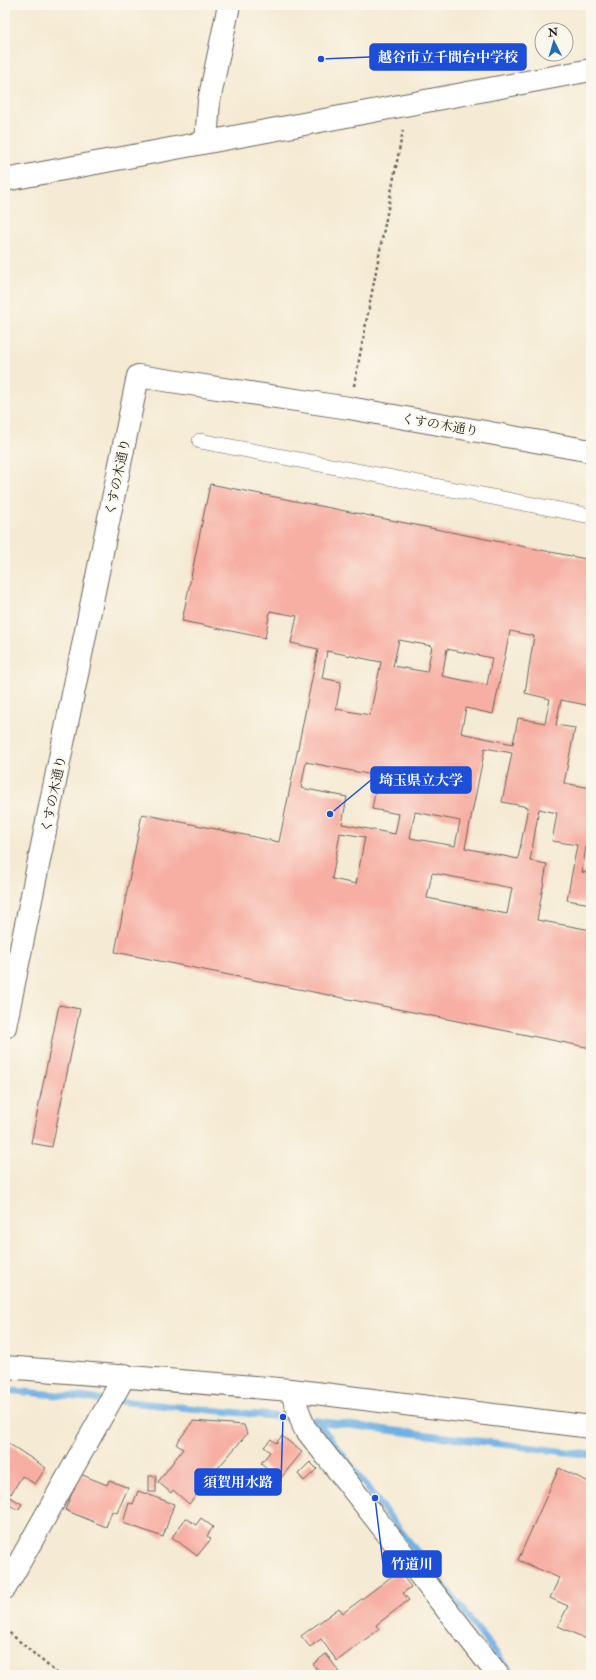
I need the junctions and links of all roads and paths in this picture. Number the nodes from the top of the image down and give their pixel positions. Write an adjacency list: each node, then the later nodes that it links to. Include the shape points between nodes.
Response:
1 (229, 5): 4 (street, via 209,102)
2 (591, 70): 3 (street)
3 (408, 104): 4 (street); 6 (path)
4 (206, 142): 5 (street)
5 (5, 180)
6 (349, 408): 8 (street, くすの木通り); 10 (street, くすの木通り, via 138,376)
7 (200, 442): 9 (lane)
8 (591, 451)
9 (591, 516)
10 (5, 1027)
11 (5, 1367): 12 (street)
12 (125, 1376): 13 (street); 15 (street)
13 (291, 1390): 14 (street); 18 (street, via 304,1427)
14 (591, 1428)
15 (5, 1588)
16 (5, 1629): 17 (path)
17 (59, 1675)
18 (498, 1675)

